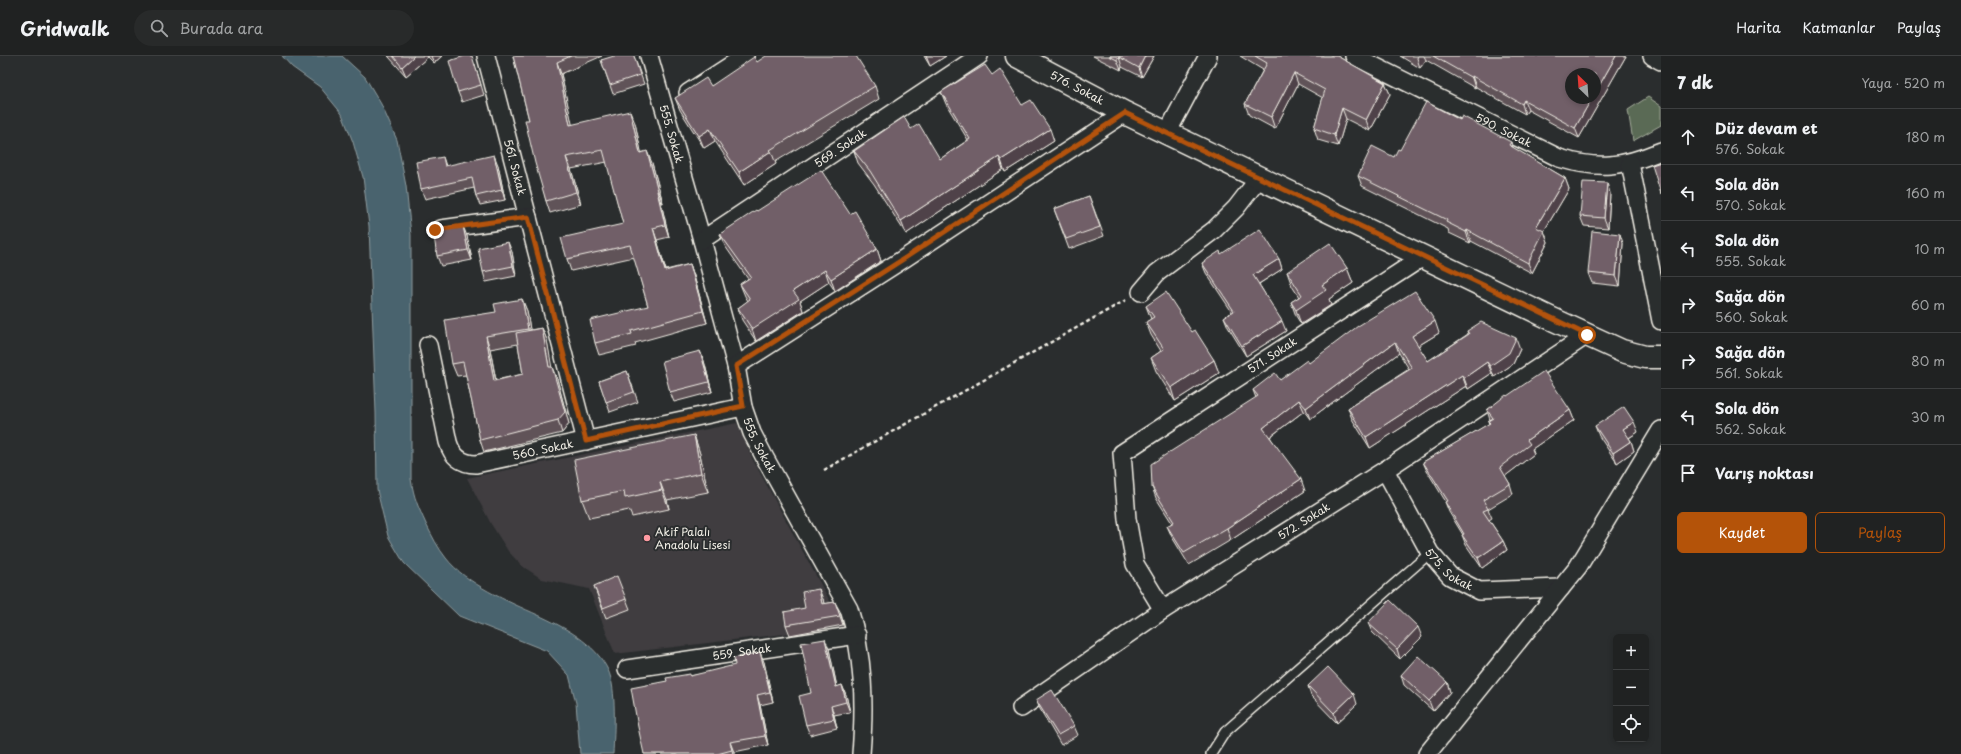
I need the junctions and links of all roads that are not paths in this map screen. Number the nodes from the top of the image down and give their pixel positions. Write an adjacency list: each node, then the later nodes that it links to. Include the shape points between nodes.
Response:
1 (486, 56): 16 (street, 561. Sokak)
2 (649, 56): 10 (street, 555. Sokak)
3 (745, 56): 10 (street)
4 (979, 56): 18 (street, 569. Sokak)
5 (1017, 56): 11 (street, 576. Sokak)
6 (1208, 56): 12 (street)
7 (1354, 56): 14 (street, 590. Sokak, via 1559,158 1602,166)
8 (1652, 56): 9 (street)
9 (1661, 61)
10 (665, 108): 18 (street, 555. Sokak)
11 (1125, 113): 12 (street, 576. Sokak); 25 (street)
12 (1167, 133): 15 (street, 576. Sokak)
13 (1661, 151): 14 (street, 590. Sokak)
14 (1630, 163): 21 (street)
15 (1260, 177): 19 (street, 576. Sokak); 20 (street, via 1236,208 1214,230 1157,273)
16 (528, 217): 17 (street); 28 (street, 561. Sokak)
17 (435, 230)
18 (702, 240): 25 (street, 555. Sokak)
19 (1423, 257): 22 (street, 576. Sokak); 32 (street, 571. Sokak, via 1122,453 1127,519 1135,564)
20 (1141, 292)
21 (1661, 321)
22 (1587, 335): 24 (street, 576. Sokak, via 1622,351); 29 (street, 572. Sokak)
23 (428, 345): 28 (street, 560. Sokak, via 448,442 454,454 467,464)
24 (1661, 358)
25 (736, 366): 26 (street, 555. Sokak)
26 (743, 406): 28 (street, 560. Sokak); 33 (street, 555. Sokak, via 765,458 849,609)
27 (1661, 430): 31 (street, via 1578,567)
28 (586, 441)
29 (1385, 470): 30 (street, 575. Sokak); 32 (street, 572. Sokak)
30 (1430, 553): 31 (street, 575. Sokak, via 1450,576 1479,591); 37 (lane, via 1225,732)
31 (1561, 588): 38 (street)
32 (1163, 610): 35 (street, 572. Sokak)
33 (857, 635): 34 (street, 559. Sokak); 36 (street, 555. Sokak, via 862,662 864,721)
34 (627, 669)
35 (1022, 708)
36 (861, 754)
37 (1211, 754)
38 (1427, 754)

